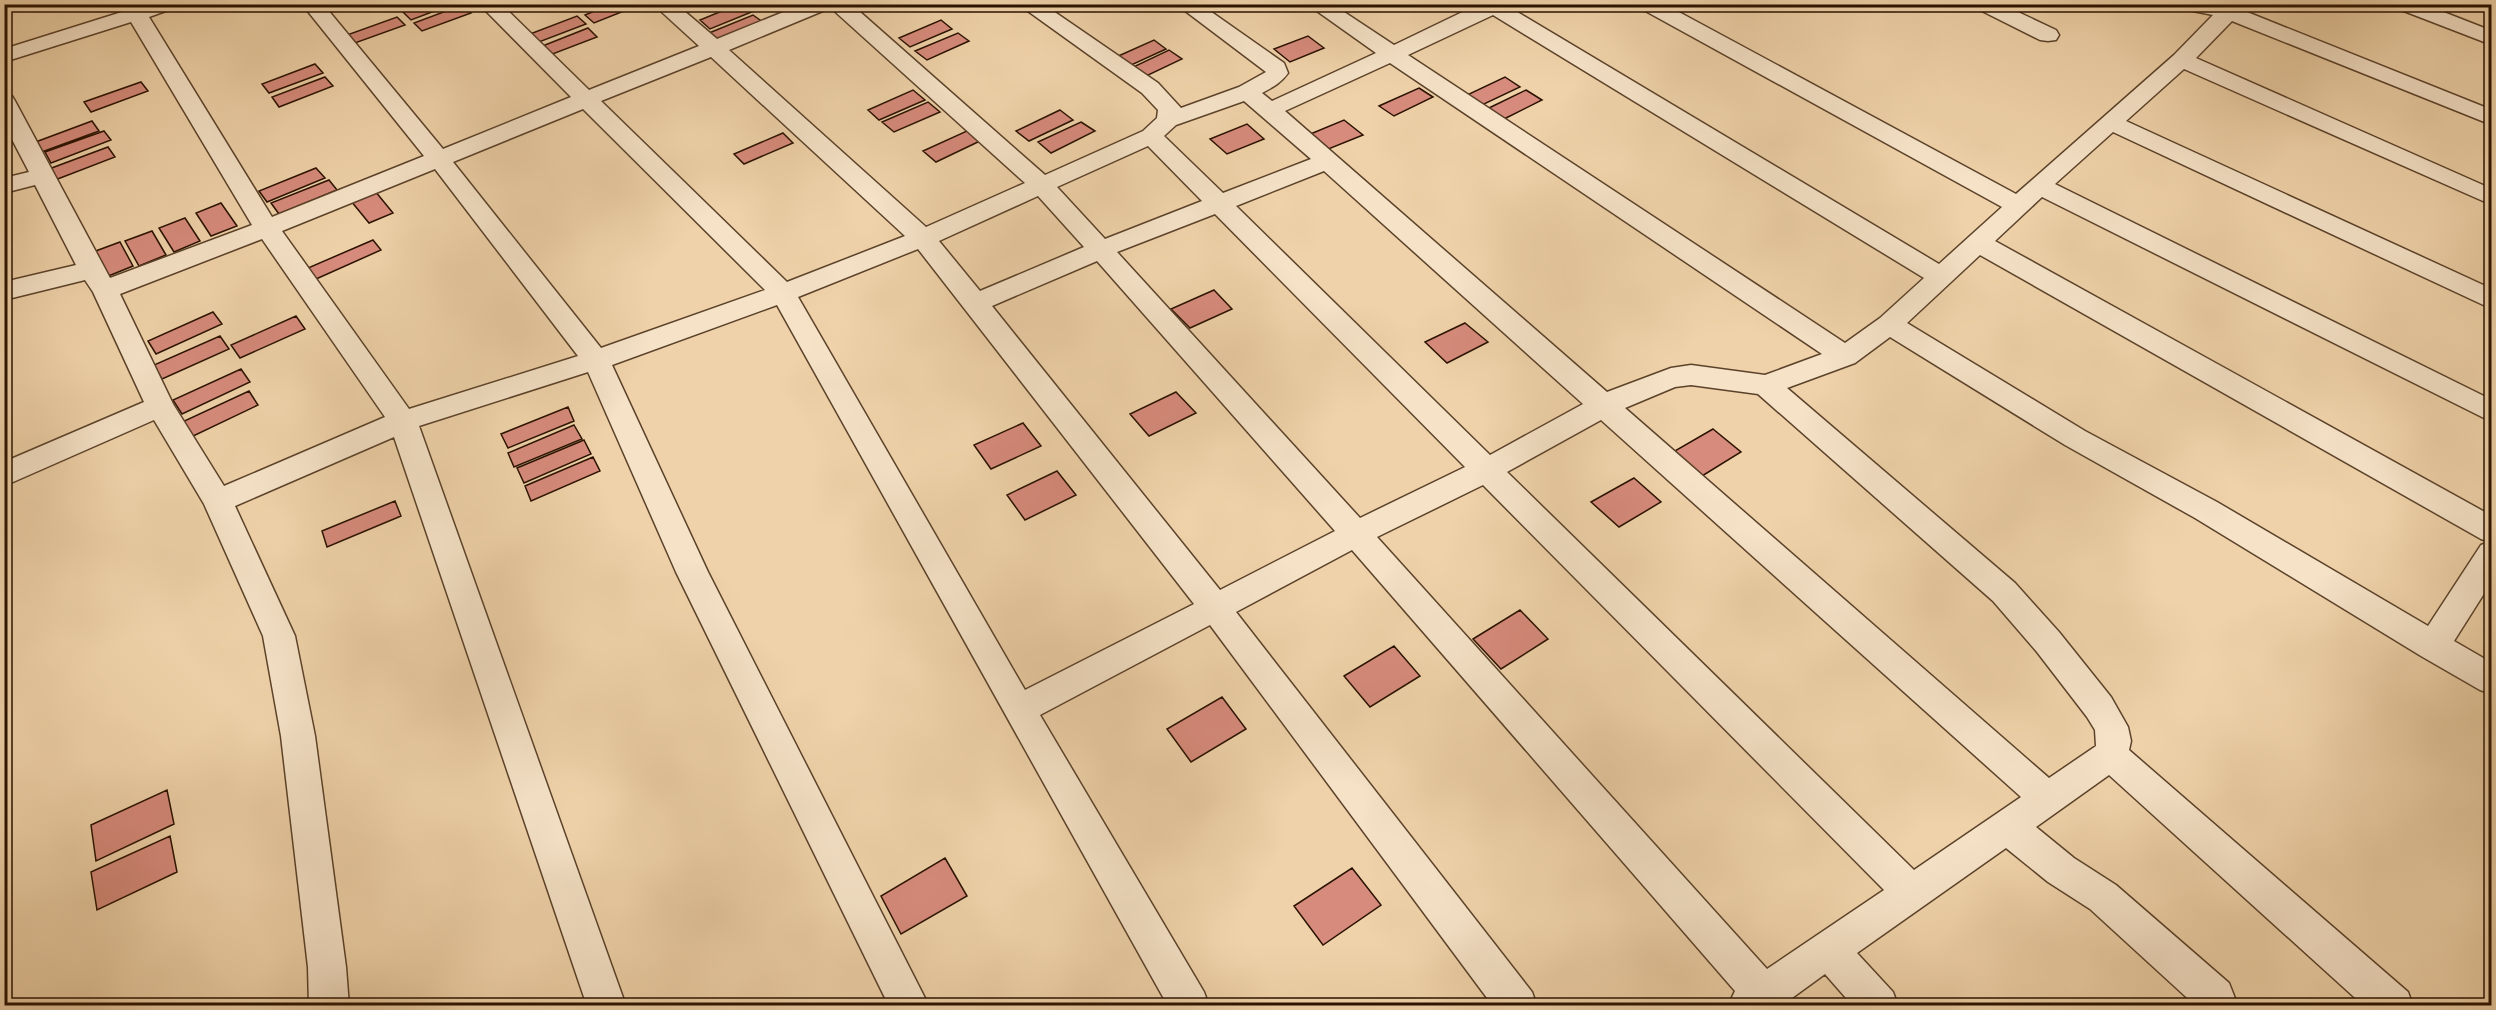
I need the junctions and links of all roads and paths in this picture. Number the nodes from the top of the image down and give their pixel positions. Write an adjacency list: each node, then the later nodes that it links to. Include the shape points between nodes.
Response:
1 (167, 4): 16 (street)
2 (312, 4): 30 (street)
3 (489, 4): 25 (street)
4 (663, 4): 19 (street)
5 (823, 4): 19 (street)
6 (838, 4): 34 (street)
7 (1028, 4): 29 (street, via 1150,88 1170,109)
8 (1186, 4): 23 (street, via 1275,68 1273,78)
9 (1317, 4): 20 (street)
10 (1647, 4): 38 (street)
11 (1983, 4): 17 (street)
12 (2185, 4): 15 (street)
13 (2403, 4): 18 (street)
14 (1494, 6): 20 (street); 43 (street)
15 (2233, 8): 22 (street); 27 (street)
16 (135, 9): 21 (street); 39 (street)
17 (2048, 35)
18 (2492, 39)
19 (714, 48): 25 (street); 40 (street)
20 (1394, 55): 26 (street); 50 (street)
21 (4, 57)
22 (2182, 60): 28 (street); 36 (street)
23 (1247, 92): 26 (street); 29 (street)
24 (4, 101): 32 (street)
25 (585, 101): 30 (street); 46 (street)
26 (1270, 110): 31 (street)
27 (2492, 118)
28 (2110, 122): 35 (street); 47 (street)
29 (1160, 128): 34 (street); 37 (street)
30 (439, 159): 39 (street); 51 (street)
31 (1328, 161): 37 (street); 53 (street)
32 (42, 176): 33 (street); 44 (street)
33 (4, 186)
34 (1042, 186): 40 (street); 42 (street)
35 (2038, 186): 38 (street); 55 (street)
36 (2492, 198)
37 (1219, 203): 42 (street); 57 (street)
38 (2018, 206): 41 (street)
39 (267, 228): 44 (street); 56 (street)
40 (923, 238): 46 (street); 48 (street)
41 (1977, 242): 43 (street); 60 (street)
42 (1100, 250): 48 (street); 61 (street)
43 (1940, 276): 49 (street)
44 (98, 281): 45 (street, via 83,272); 54 (street)
45 (4, 291)
46 (783, 293): 51 (street); 66 (street)
47 (2492, 300)
48 (975, 303): 63 (street)
49 (1889, 324): 50 (street); 64 (street, via 2075,438 2206,510)
50 (1845, 356): 52 (street)
51 (596, 360): 56 (street); 75 (street, via 692,572)
52 (1766, 385): 53 (street, via 1692,375 1671,378); 67 (street, via 2004,592 2099,707 2111,727)
53 (1604, 405): 57 (street); 68 (street)
54 (160, 406): 58 (street); 59 (street)
55 (2492, 412)
56 (404, 421): 59 (street); 74 (street)
57 (1488, 469): 61 (street); 70 (street)
58 (4, 475)
59 (218, 501): 73 (street, via 279,636 298,736)
60 (2492, 531)
61 (1354, 535): 63 (street); 72 (street)
62 (2492, 554): 64 (street)
63 (1215, 607): 66 (street); 77 (street)
64 (2433, 646): 65 (street)
65 (2492, 681)
66 (1019, 710): 76 (street)
67 (2111, 755): 68 (street); 80 (street)
68 (2048, 799): 69 (street)
69 (2008, 827): 70 (street); 79 (street, via 2133,922 2215,997)
70 (1912, 893): 71 (street)
71 (1829, 950): 72 (street); 78 (street)
72 (1755, 1000)
73 (329, 1005)
74 (607, 1005)
75 (910, 1005)
76 (1190, 1005)
77 (1518, 1005)
78 (1879, 1005)
79 (2218, 1005)
80 (2394, 1005)

